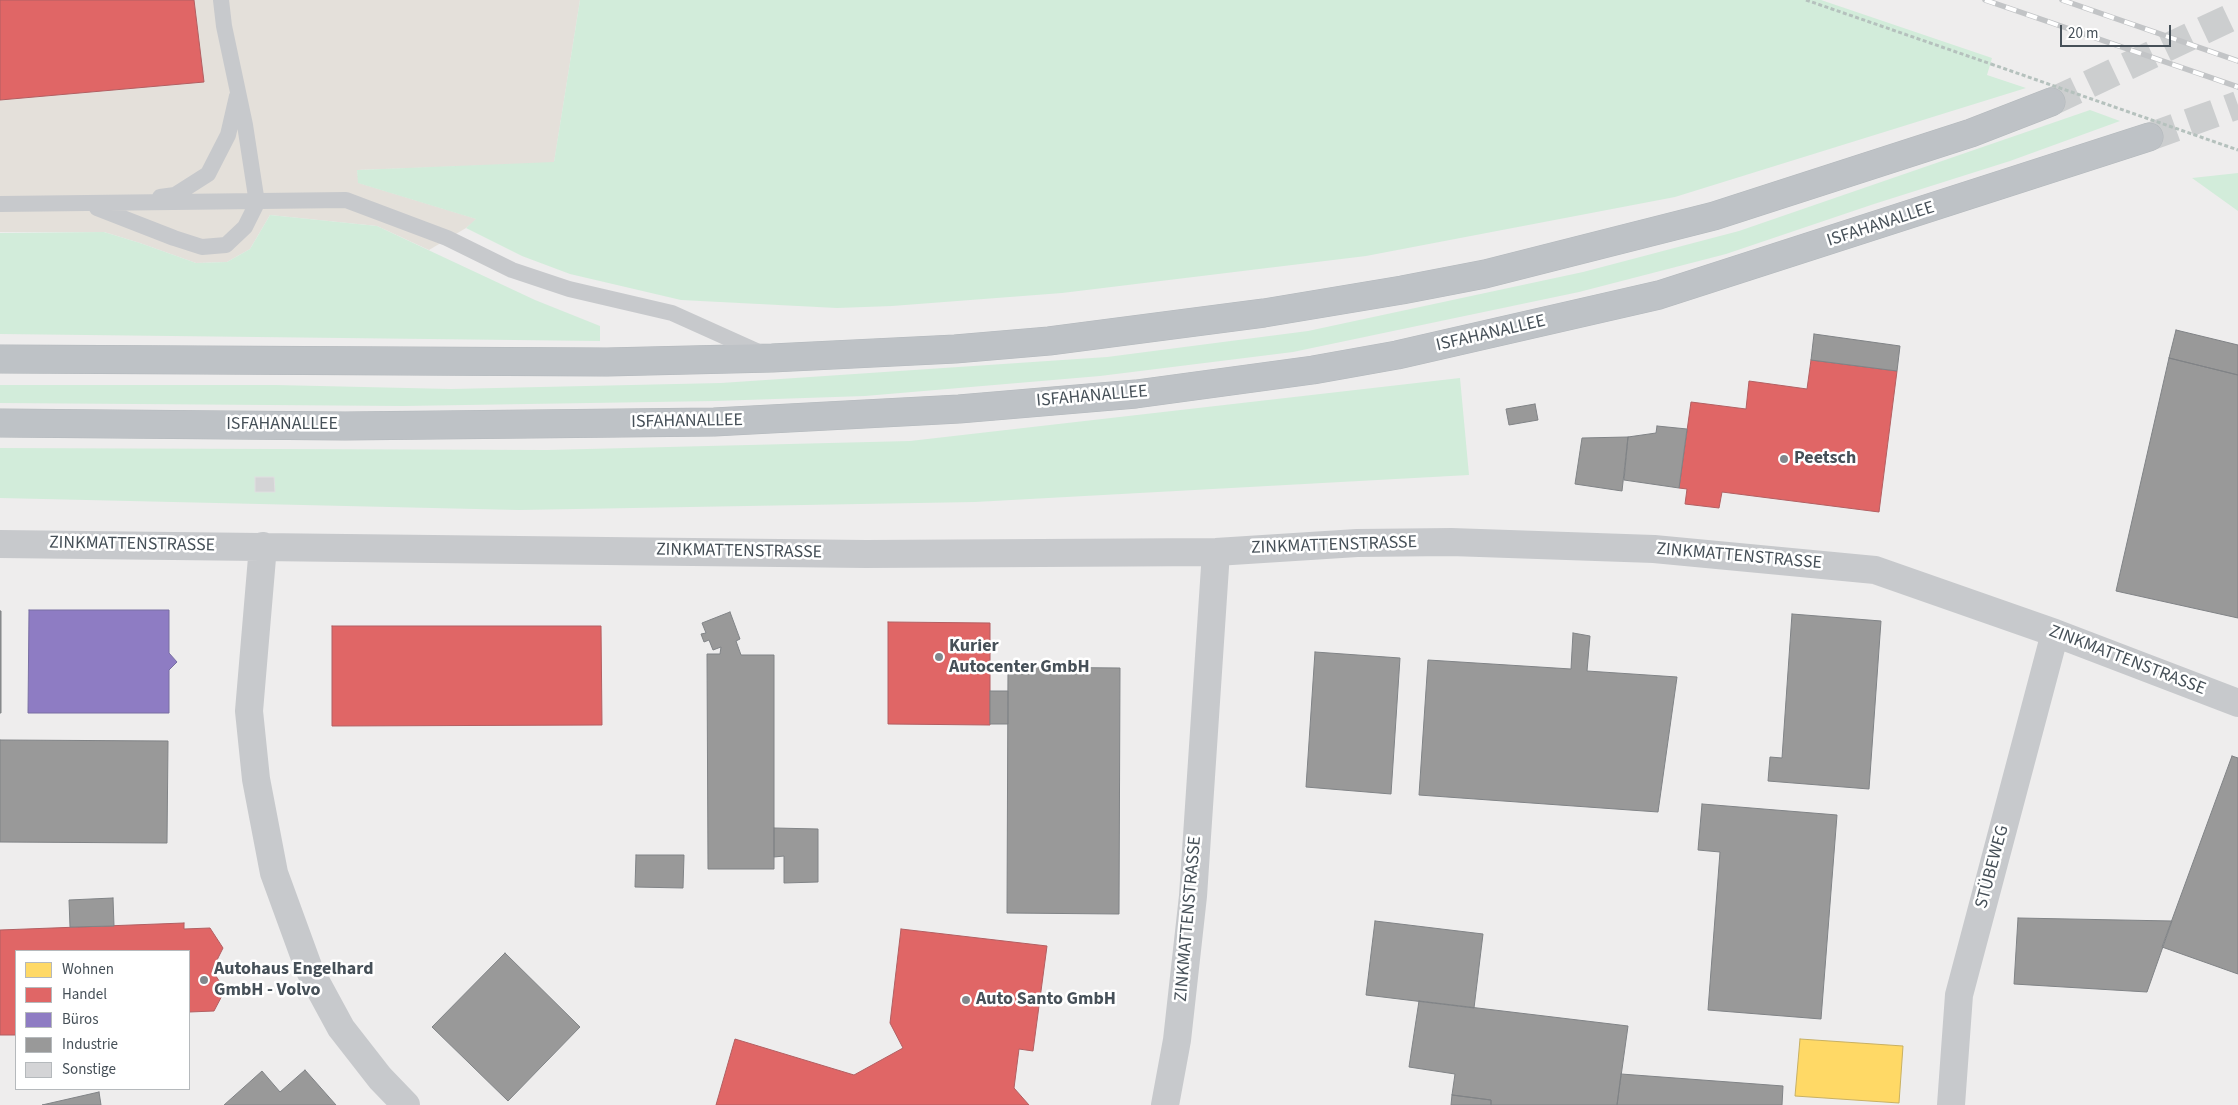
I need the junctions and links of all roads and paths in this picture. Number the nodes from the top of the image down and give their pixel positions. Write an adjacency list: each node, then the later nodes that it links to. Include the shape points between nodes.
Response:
1 (221, 0): 3 (lane)
2 (1806, 0): 6 (path, bridge)
3 (238, 91): 7 (lane); 10 (lane, via 228,135 208,174 175,195)
4 (2051, 102): 11 (highway, via 1971,133 1714,216 1421,287 1264,313 1049,341)
5 (2149, 137): 13 (highway, ISFAHANALLEE, via 1659,295 1397,355 1136,394 959,409 714,422 345,426)
6 (2238, 150)
7 (257, 203): 9 (lane, via 245,227 226,245 202,247); 10 (lane); 11 (lane, via 346,200 447,238 512,270 569,289 672,313)
8 (0, 204): 9 (lane)
9 (88, 204): 10 (lane)
10 (116, 204)
11 (772, 358): 12 (highway, via 607,362)
12 (0, 359)
13 (0, 423)
14 (0, 544): 15 (street, ZINKMATTENSTRASSE)
15 (263, 546): 16 (street, ZINKMATTENSTRASSE, via 866,554); 19 (street, via 249,711 256,778 274,873 310,968 341,1028)
16 (1216, 552): 17 (street, ZINKMATTENSTRASSE, via 1356,544 1494,542 1654,549 1805,562 1876,570); 20 (street, ZINKMATTENSTRASSE, via 1193,896 1177,1040)
17 (2055, 633): 18 (street, ZINKMATTENSTRASSE); 21 (street, STÜBEWEG, via 1959,995)
18 (2238, 703)
19 (406, 1105)
20 (1164, 1105)
21 (1951, 1105)

